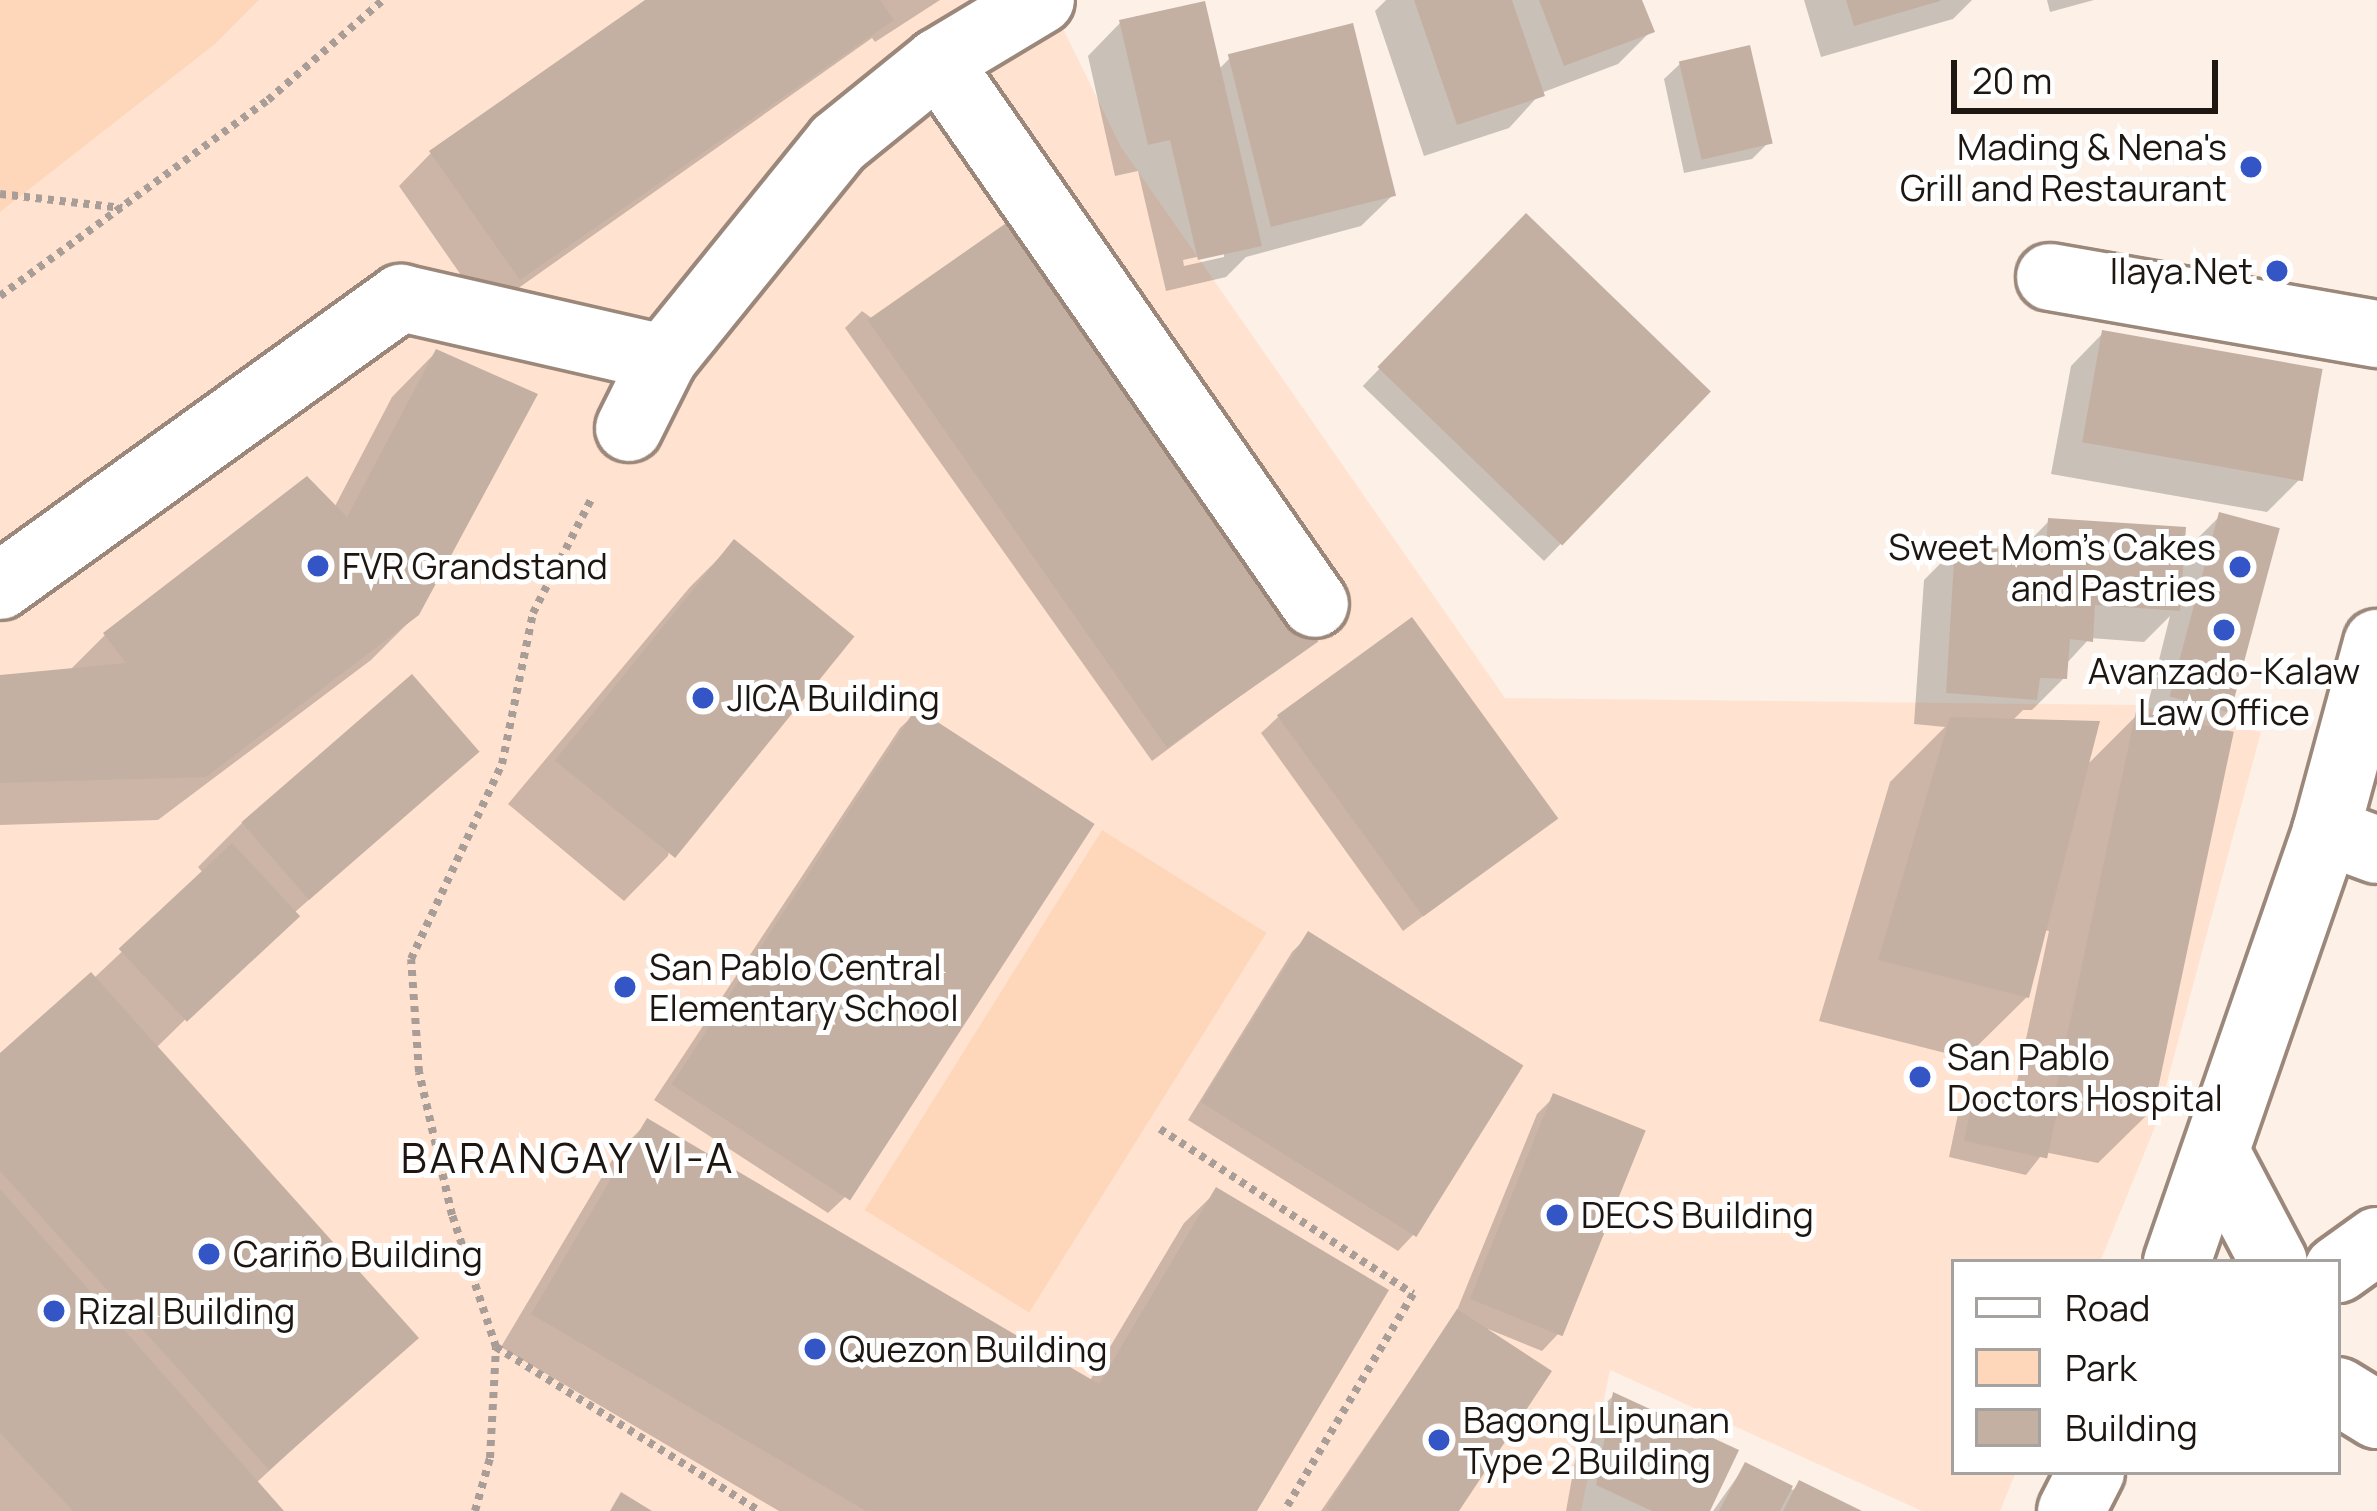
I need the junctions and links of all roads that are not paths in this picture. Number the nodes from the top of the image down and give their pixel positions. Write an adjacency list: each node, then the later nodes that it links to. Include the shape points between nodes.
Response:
1 (1041, 0): 2 (street)
2 (938, 62): 5 (street, via 838,143); 8 (street)
3 (2050, 277): 4 (street)
4 (2377, 334)
5 (664, 358): 6 (street); 7 (street, via 400,298)
6 (628, 428)
7 (0, 586)
8 (1315, 604)
9 (2377, 643): 10 (street)
10 (2352, 840): 11 (street)
11 (2217, 1154): 13 (street); 14 (street)
12 (2377, 1240): 15 (street)
13 (2178, 1259)
14 (2272, 1259)
15 (2341, 1267)
16 (2341, 1395): 17 (street)
17 (2377, 1415)
18 (2089, 1475): 19 (street)
19 (2071, 1511)

